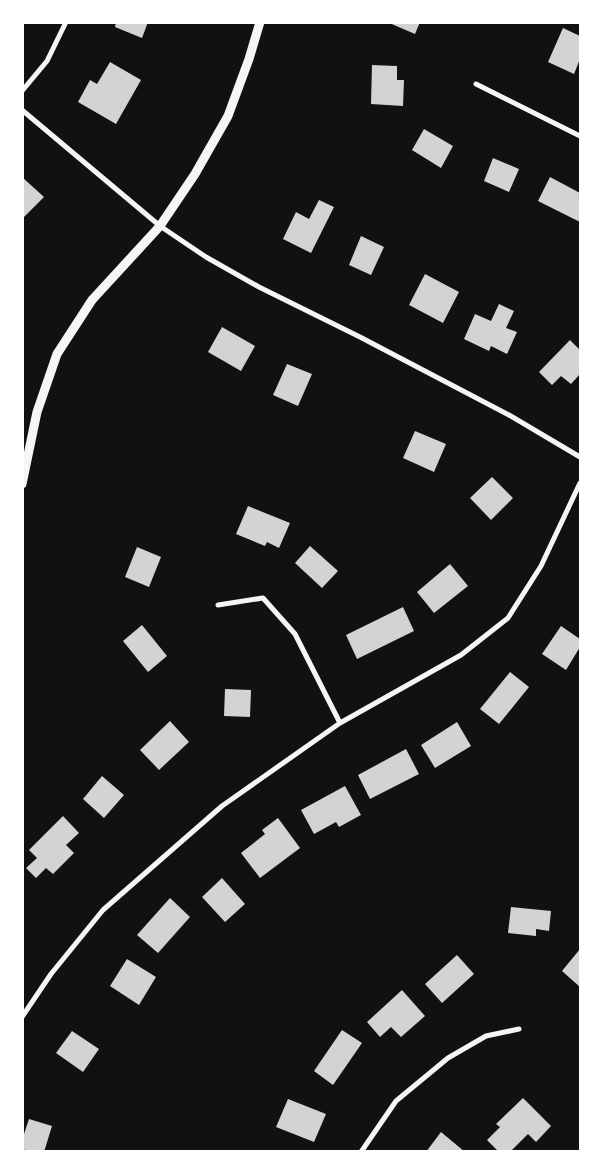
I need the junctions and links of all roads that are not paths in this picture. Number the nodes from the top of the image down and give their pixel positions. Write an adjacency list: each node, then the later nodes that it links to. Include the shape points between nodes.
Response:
1 (66, 22): 4 (street, via 47,61)
2 (260, 22): 7 (street, via 228,116)
3 (476, 84): 6 (street)
4 (22, 92)
5 (22, 110): 7 (street)
6 (580, 136)
7 (160, 226): 8 (street, via 259,287 491,406); 10 (street, via 92,300 57,354 37,412)
8 (580, 457)
9 (580, 483): 12 (street, via 541,566 508,618 461,655)
10 (22, 484)
11 (218, 605): 12 (street, via 262,598 295,634)
12 (340, 723): 13 (street, via 222,806 104,910 51,974)
13 (22, 1017)
14 (519, 1029): 15 (street, via 486,1036 448,1058 396,1101)
15 (361, 1152)

